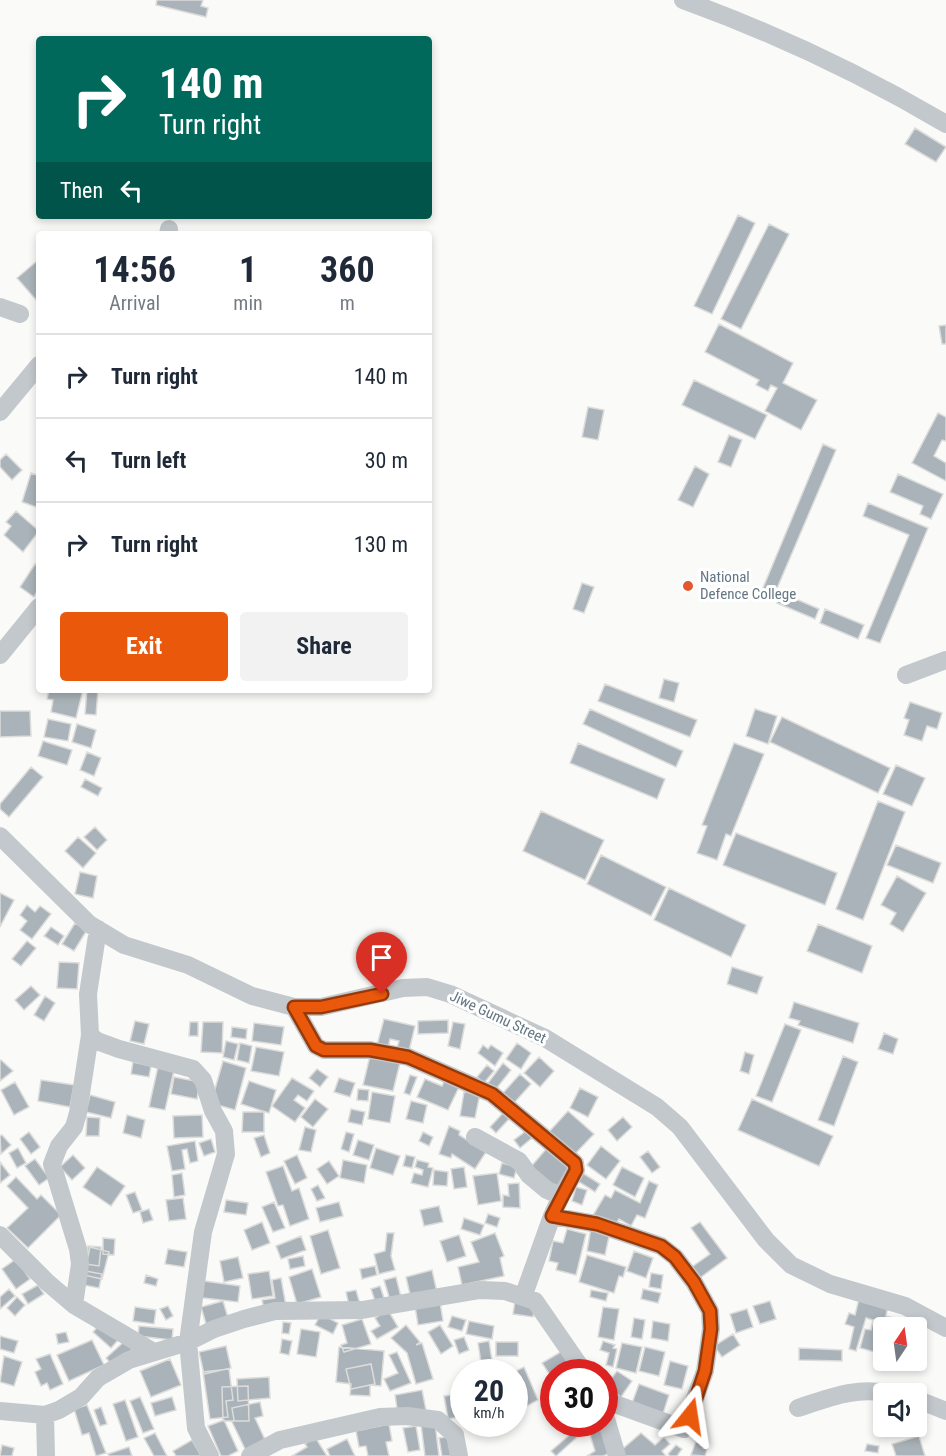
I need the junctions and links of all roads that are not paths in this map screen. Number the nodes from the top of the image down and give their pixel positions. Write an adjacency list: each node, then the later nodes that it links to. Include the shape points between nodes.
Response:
1 (683, 0): 2 (street, via 879,84)
2 (946, 124)
3 (0, 307): 4 (street)
4 (20, 314)
5 (36, 369): 6 (street)
6 (0, 411)
7 (36, 611): 8 (street)
8 (0, 655)
9 (946, 660): 10 (street)
10 (906, 675)
11 (0, 836): 12 (street, Jiwe Gumu Street)
12 (98, 929): 13 (street, Jiwe Gumu Street, via 124,945 188,965 252,996); 14 (street, via 88,994)
13 (294, 1007): 16 (street, via 316,1046 324,1050 370,1050 408,1057 492,1094 575,1163 576,1170); 21 (street, Jiwe Gumu Street, via 321,1007 404,988 427,987 545,1038 657,1107 680,1127 766,1240 791,1265 830,1284 905,1306)
14 (90, 1035): 20 (street, via 74,1127 59,1146 52,1164 78,1249 80,1264); 22 (street, via 97,1041 193,1069 202,1080 224,1131 226,1154 203,1232)
15 (475, 1137): 16 (street, via 519,1161 547,1190)
16 (561, 1196): 17 (street)
17 (552, 1216): 19 (street); 27 (street, via 597,1224 661,1246 694,1282 710,1311 705,1371 684,1429)
18 (0, 1235): 20 (street)
19 (524, 1296): 22 (street, via 480,1290 362,1310 275,1311 214,1329); 24 (street, via 535,1301)
20 (74, 1305): 23 (street)
21 (946, 1328)
22 (189, 1342): 23 (street); 34 (street, via 196,1428)
23 (152, 1351): 31 (street, via 98,1378 81,1397)
24 (575, 1359)
25 (873, 1390): 28 (street, via 852,1390)
26 (927, 1403): 30 (street)
27 (618, 1405)
28 (798, 1408)
29 (0, 1411): 31 (street)
30 (946, 1411)
31 (45, 1415): 33 (street)
32 (611, 1437): 37 (street)
33 (46, 1456)
34 (210, 1456)
35 (250, 1456): 36 (street, via 280,1440 380,1417 407,1416 438,1420 455,1435)
36 (459, 1456)
37 (617, 1456)

